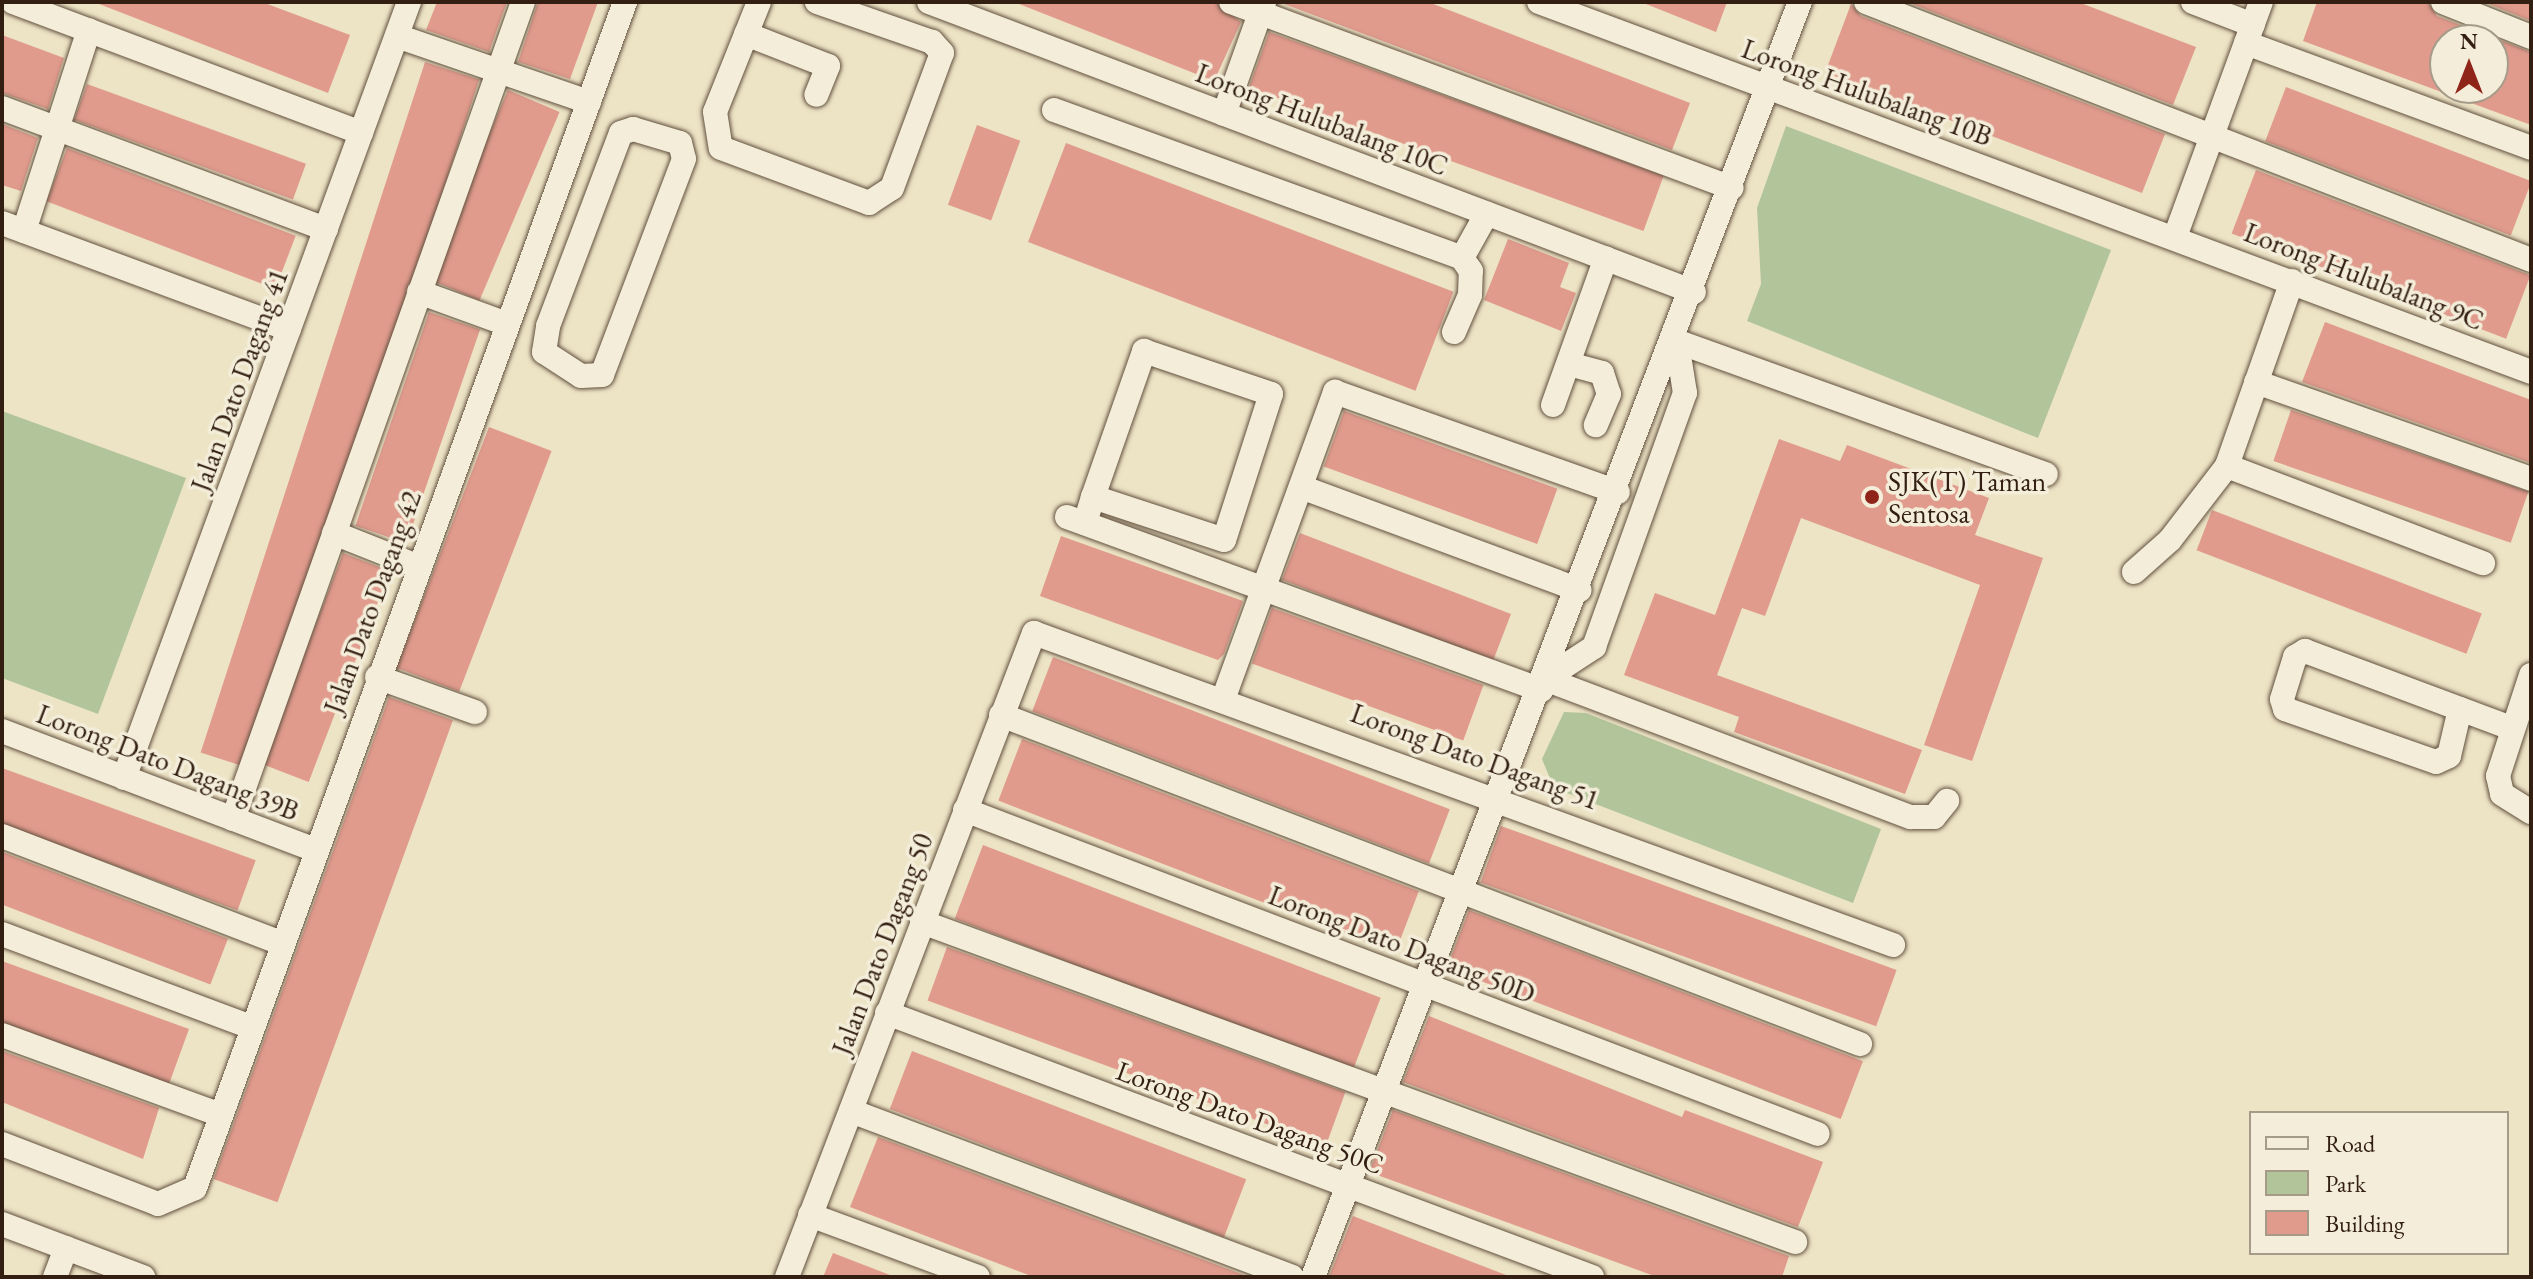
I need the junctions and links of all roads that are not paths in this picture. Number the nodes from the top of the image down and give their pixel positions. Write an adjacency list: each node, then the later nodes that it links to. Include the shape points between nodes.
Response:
1 (13, 2): 16 (street)
2 (409, 2): 18 (street, Jalan Dato Dagang 41)
3 (523, 2): 20 (street)
4 (625, 2): 23 (street, Jalan Dato Dagang 42)
5 (759, 2): 17 (street)
6 (817, 2): 17 (street, via 932,42 942,53 892,188 869,203 721,148 715,112)
7 (929, 2): 26 (street, Lorong Hulubalang 10C)
8 (1231, 2): 14 (street)
9 (1539, 2): 21 (street, Lorong Hulubalang 10B)
10 (1800, 2): 21 (street)
11 (1866, 2): 28 (street)
12 (2193, 2): 15 (street)
13 (2443, 2): 19 (street)
14 (1262, 8): 26 (street); 31 (street)
15 (2253, 23): 28 (street); 30 (street)
16 (89, 30): 27 (street); 29 (street)
17 (746, 34): 22 (street, via 828,66)
18 (397, 36): 20 (street); 29 (street, Jalan Dato Dagang 41)
19 (2531, 37)
20 (498, 71): 23 (street); 40 (street)
21 (1768, 87): 31 (street); 35 (street, Lorong Hulubalang 10B)
22 (816, 95)
23 (589, 102): 43 (street, Jalan Dato Dagang 42)
24 (2, 108): 27 (street)
25 (1054, 110): 36 (street)
26 (1224, 114): 32 (street, Lorong Hulubalang 10C)
27 (57, 129): 33 (street); 34 (street)
28 (2213, 132): 35 (street); 38 (street)
29 (361, 133): 34 (street, Jalan Dato Dagang 41)
30 (2531, 148)
31 (1732, 188): 41 (street)
32 (1487, 213): 36 (street); 37 (street, Lorong Hulubalang 10C)
33 (13, 227): 42 (street)
34 (326, 229): 42 (street, Jalan Dato Dagang 41)
35 (2175, 237): 39 (street, Lorong Hulubalang 9C)
36 (1462, 258): 44 (street, via 1471,271 1470,295)
37 (1606, 258): 41 (street, Lorong Hulubalang 10C); 47 (street)
38 (2531, 260)
39 (2292, 281): 48 (street, Lorong Hulubalang 9C); 49 (street)
40 (419, 292): 43 (street); 58 (street)
41 (1694, 292): 45 (street)
42 (289, 329): 74 (street, Jalan Dato Dagang 41)
43 (505, 329): 46 (street); 60 (street, Jalan Dato Dagang 42)
44 (1454, 332)
45 (1676, 341): 53 (street); 56 (street); 67 (street, via 1685,393 1594,647)
46 (544, 352): 46 (street, via 621,133 633,129 680,143 684,159 602,375 581,376)
47 (1569, 364): 50 (street); 51 (street, via 1602,373 1609,394)
48 (2531, 372)
49 (2256, 382): 52 (street); 54 (street)
50 (1553, 405)
51 (1596, 425)
52 (2227, 466): 59 (street); 61 (street, via 2170,540)
53 (2046, 474)
54 (2531, 479)
55 (1301, 487): 56 (street, via 1335,392); 62 (street); 63 (street)
56 (1618, 492): 63 (street)
57 (1093, 497): 57 (street, via 1144,351 1271,394 1224,540); 62 (street, via 1076,520)
58 (334, 533): 60 (street); 79 (street)
59 (2483, 563)
60 (417, 566): 66 (street, Jalan Dato Dagang 42)
61 (2134, 572)
62 (1265, 588): 67 (street); 68 (street)
63 (1580, 590): 67 (street)
64 (1034, 633): 68 (street, Lorong Dato Dagang 51); 71 (street, Jalan Dato Dagang 50)
65 (2531, 675): 72 (street)
66 (377, 677): 70 (street); 81 (street, Jalan Dato Dagang 42)
67 (1543, 684): 75 (street); 76 (street, via 1911,817 1934,817)
68 (1224, 697): 75 (street, Lorong Dato Dagang 51)
69 (2460, 709): 69 (street, via 2305,651 2295,657 2282,699 2285,709 2436,762 2449,756); 72 (street)
70 (475, 712)
71 (1001, 715): 77 (street, Jalan Dato Dagang 50); 82 (street)
72 (2511, 728): 78 (street, via 2498,776 2502,794)
73 (2, 731): 74 (street, Lorong Dato Dagang 39B)
74 (124, 778): 79 (street, Lorong Dato Dagang 39B)
75 (1497, 796): 82 (street); 86 (street, Lorong Dato Dagang 51)
76 (1947, 801)
77 (965, 810): 83 (street, Jalan Dato Dagang 50); 87 (street, Lorong Dato Dagang 50D)
78 (2531, 812)
79 (233, 819): 81 (street, Lorong Dato Dagang 39B)
80 (2, 836): 85 (street)
81 (313, 849): 85 (street, Jalan Dato Dagang 42)
82 (1457, 893): 87 (street); 91 (street)
83 (922, 922): 88 (street, Jalan Dato Dagang 50); 92 (street)
84 (2, 934): 89 (street)
85 (278, 942): 89 (street, Jalan Dato Dagang 42)
86 (1893, 945)
87 (1423, 984): 92 (street); 95 (street, Lorong Dato Dagang 50D)
88 (887, 1013): 93 (street, Jalan Dato Dagang 50); 97 (street, Lorong Dato Dagang 50C)
89 (248, 1026): 94 (street, Jalan Dato Dagang 42)
90 (2, 1035): 94 (street)
91 (1860, 1044)
92 (1383, 1091): 97 (street); 100 (street)
93 (851, 1111): 98 (street, Jalan Dato Dagang 50); 106 (street)
94 (221, 1115): 96 (street, Jalan Dato Dagang 42, via 195,1188 158,1204)
95 (1818, 1134)
96 (2, 1144)
97 (1348, 1185): 107 (street); 108 (street, Lorong Dato Dagang 50C)
98 (810, 1215): 104 (street, Jalan Dato Dagang 50); 105 (street)
99 (2, 1224): 101 (street)
100 (1795, 1242)
101 (66, 1248): 102 (street); 103 (street)
102 (55, 1277)
103 (143, 1277)
104 (787, 1277)
105 (978, 1277)
106 (1292, 1277)
107 (1313, 1277)
108 (1592, 1277)

